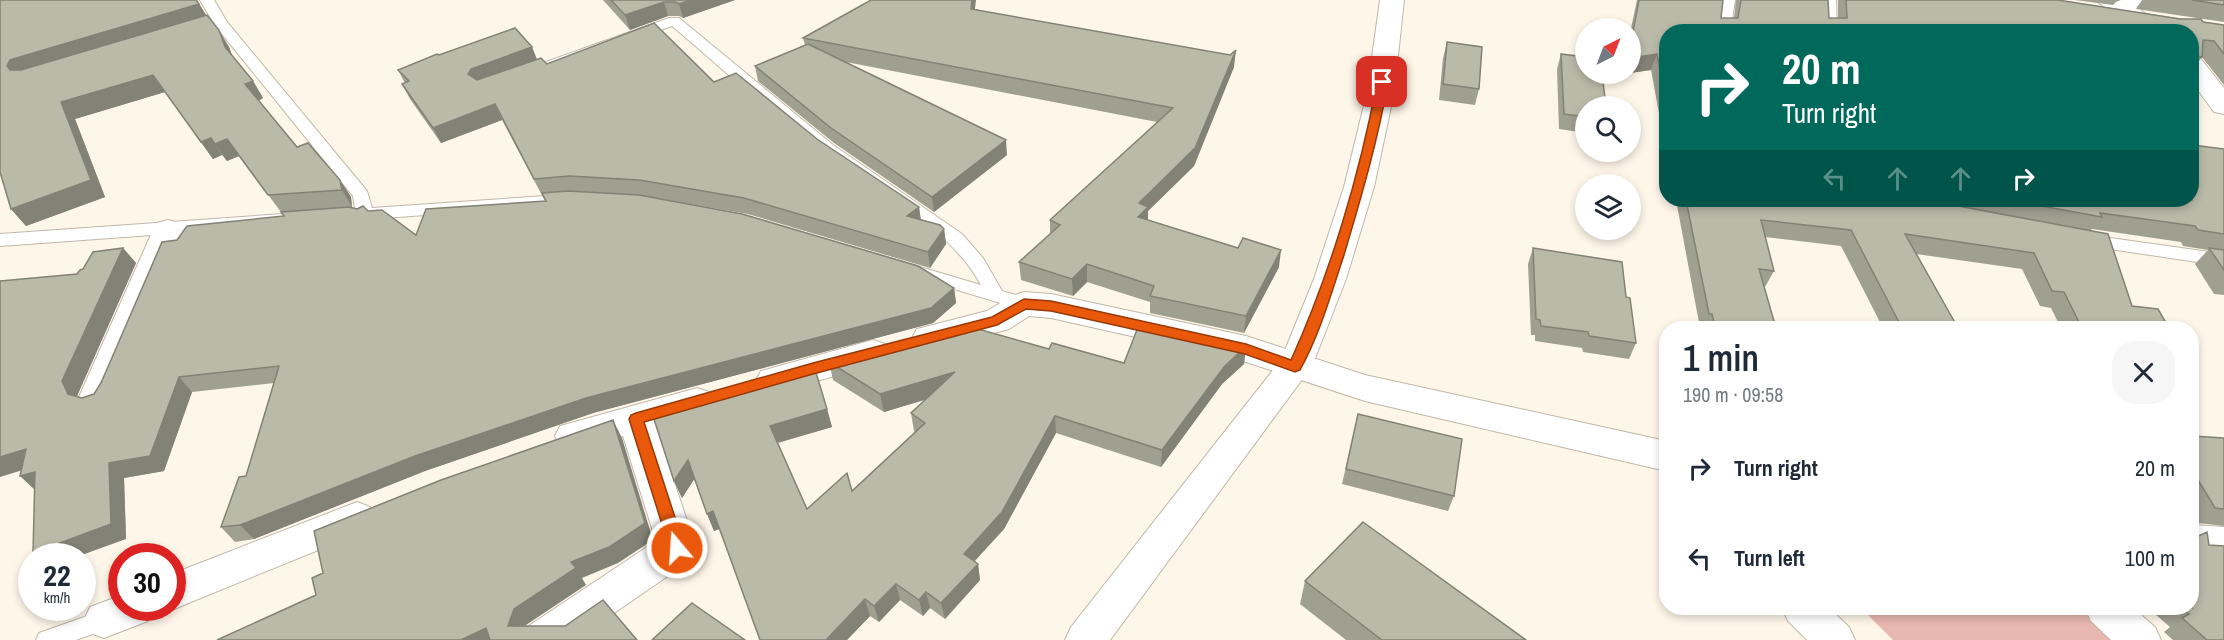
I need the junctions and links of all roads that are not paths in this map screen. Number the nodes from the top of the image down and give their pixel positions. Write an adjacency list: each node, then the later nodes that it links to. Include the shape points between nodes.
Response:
1 (207, 0): 7 (lane)
2 (1392, 0): 20 (street, via 1376,120 1317,318)
3 (1728, 0): 8 (lane)
4 (1829, 0): 9 (lane)
5 (2086, 12): 6 (street)
6 (2143, 15)
7 (220, 24): 11 (lane); 14 (lane, via 361,195)
8 (1724, 24)
9 (1830, 24)
10 (2199, 74): 13 (street)
11 (29, 82)
12 (484, 89): 19 (lane, via 674,21 827,149 956,238)
13 (2224, 106)
14 (365, 216): 15 (lane); 19 (lane, via 575,199 645,203 748,222)
15 (168, 230): 17 (lane); 21 (street)
16 (2077, 239): 18 (lane)
17 (0, 240)
18 (2224, 260)
19 (1010, 299): 20 (street, via 1234,347); 22 (street, via 997,320)
20 (1295, 366): 24 (street, via 1365,388); 34 (street)
21 (96, 397)
22 (636, 419): 23 (street); 33 (street, via 677,548)
23 (539, 449)
24 (1659, 458)
25 (384, 507): 28 (street)
26 (2199, 542): 27 (street)
27 (2224, 544)
28 (186, 586)
29 (1809, 615): 35 (street)
30 (2113, 615): 36 (street)
31 (108, 618): 32 (lane)
32 (47, 640)
33 (542, 640)
34 (1086, 640)
35 (1834, 640)
36 (2140, 640)

